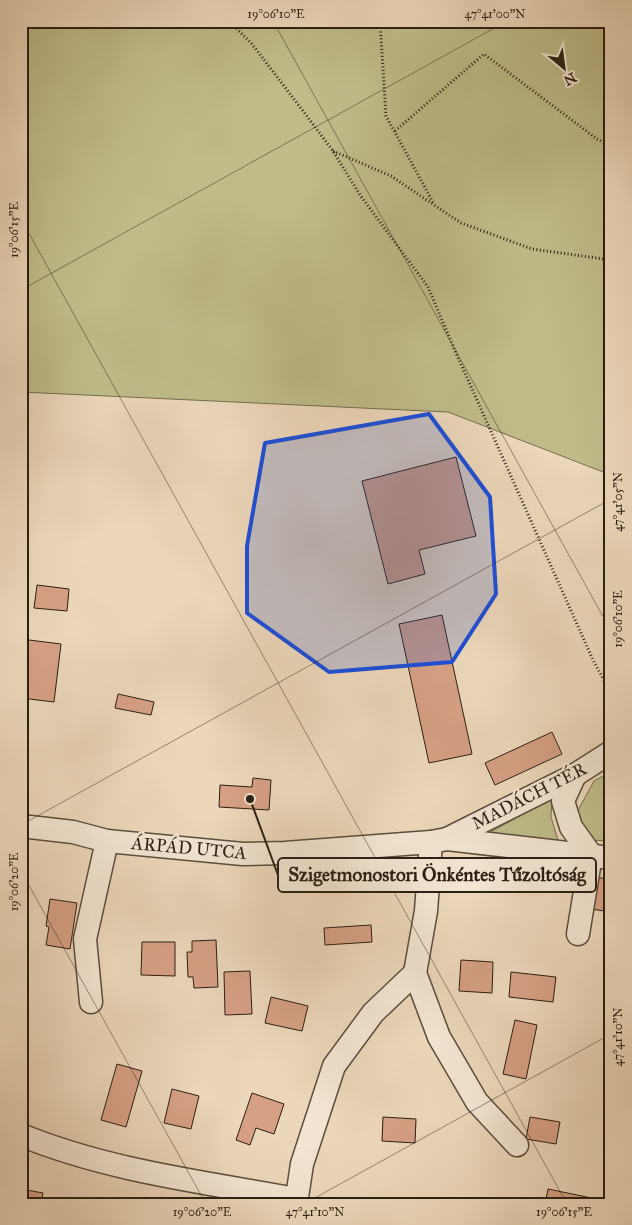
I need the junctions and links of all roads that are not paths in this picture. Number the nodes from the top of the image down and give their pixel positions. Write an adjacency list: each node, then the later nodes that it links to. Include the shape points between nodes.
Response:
1 (611, 752): 2 (street, MADÁCH TÉR)
2 (574, 775): 5 (street, MADÁCH TÉR); 6 (street, via 563,801 571,827)
3 (21, 826): 4 (street, ÁRPÁD UTCA, via 73,832)
4 (107, 841): 5 (street, ÁRPÁD UTCA, via 243,854); 9 (street, via 85,939)
5 (439, 841): 6 (street); 8 (street)
6 (601, 856): 7 (street)
7 (578, 934)
8 (415, 973): 11 (street, via 439,1037 477,1102); 12 (street, via 373,1013 334,1066 302,1164)
9 (91, 1002)
10 (21, 1135): 12 (street, via 50,1147 133,1170)
11 (517, 1145)
12 (296, 1201)

